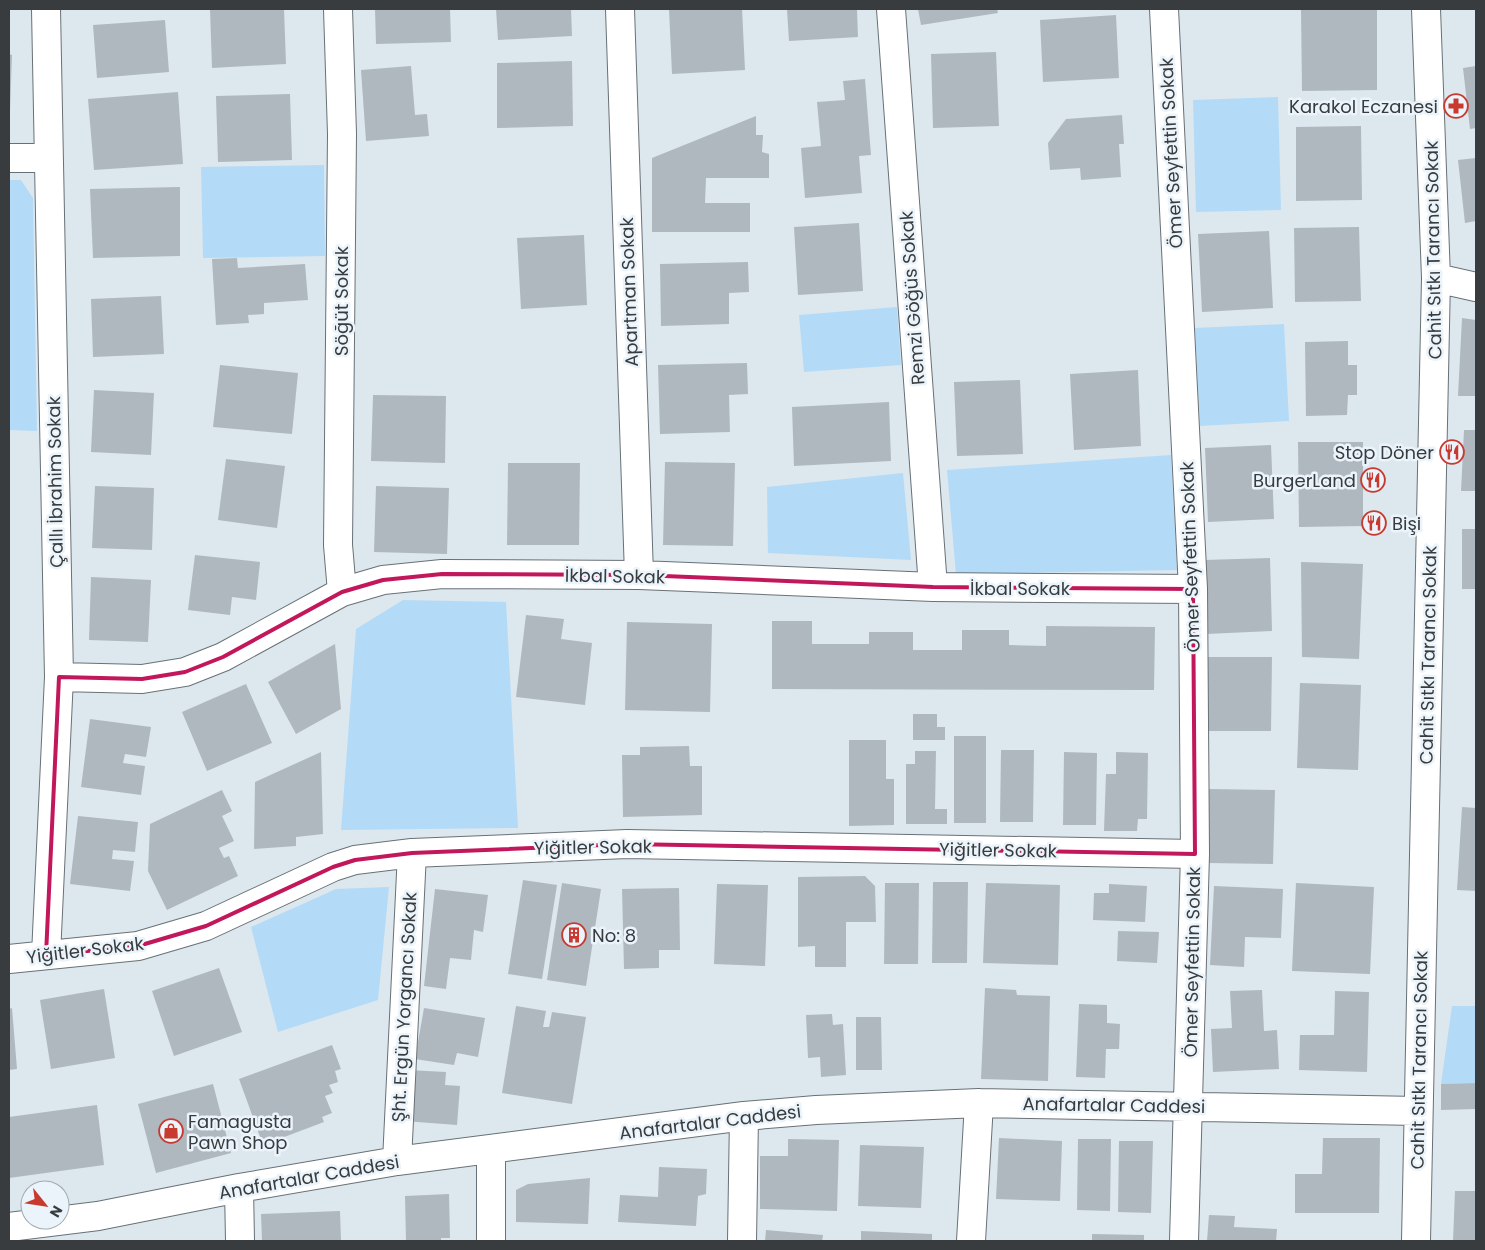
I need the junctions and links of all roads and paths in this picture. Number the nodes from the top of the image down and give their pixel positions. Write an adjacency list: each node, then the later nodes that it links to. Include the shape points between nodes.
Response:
1 (46, 9): 8 (street, Çallı İbrahim Sokak)
2 (338, 9): 14 (street, Söğüt Sokak, via 342,134 338,545)
3 (620, 9): 11 (street, Apartman Sokak)
4 (891, 9): 12 (street, Remzi Göğüs Sokak)
5 (1164, 9): 13 (street, Ömer Seyfettin Sokak)
6 (1426, 9): 9 (street, Cahit Sıtkı Tarancı Sokak)
7 (9, 158): 8 (street)
8 (48, 158): 15 (street, Çallı İbrahim Sokak)
9 (1436, 278): 10 (street); 22 (street, Cahit Sıtkı Tarancı Sokak)
10 (1476, 287)
11 (639, 575): 12 (street, İkbal Sokak); 14 (street, İkbal Sokak, via 442,574 383,580)
12 (933, 587): 13 (street, İkbal Sokak)
13 (1193, 589): 17 (street, Ömer Seyfettin Sokak)
14 (342, 592): 15 (street, İkbal Sokak, via 223,657 185,672 142,678)
15 (59, 677): 18 (street, Çallı İbrahim Sokak)
16 (412, 853): 17 (street, Yiğitler Sokak, via 627,844); 18 (street, Yiğitler Sokak, via 378,856 340,865 206,926 138,946); 25 (street, Şht. Ergün Yorgancı Sokak)
17 (1195, 854): 21 (street, Ömer Seyfettin Sokak)
18 (46, 955): 19 (street, Yiğitler Sokak)
19 (9, 959)
20 (979, 1104): 21 (street, Anafartalar Caddesi); 23 (street, Anafartalar Caddesi); 31 (street)
21 (1189, 1106): 22 (street, Anafartalar Caddesi); 32 (street, Ömer Seyfettin Sokak)
22 (1418, 1111): 33 (street, Cahit Sıtkı Tarancı Sokak)
23 (744, 1116): 24 (street, Anafartalar Caddesi); 30 (street)
24 (491, 1149): 25 (street, Anafartalar Caddesi); 29 (street)
25 (397, 1161): 26 (street, Anafartalar Caddesi)
26 (239, 1188): 27 (street, Anafartalar Caddesi, via 98,1216); 28 (street)
27 (9, 1227)
28 (240, 1241)
29 (491, 1241)
30 (742, 1241)
31 (971, 1241)
32 (1184, 1241)
33 (1416, 1241)

